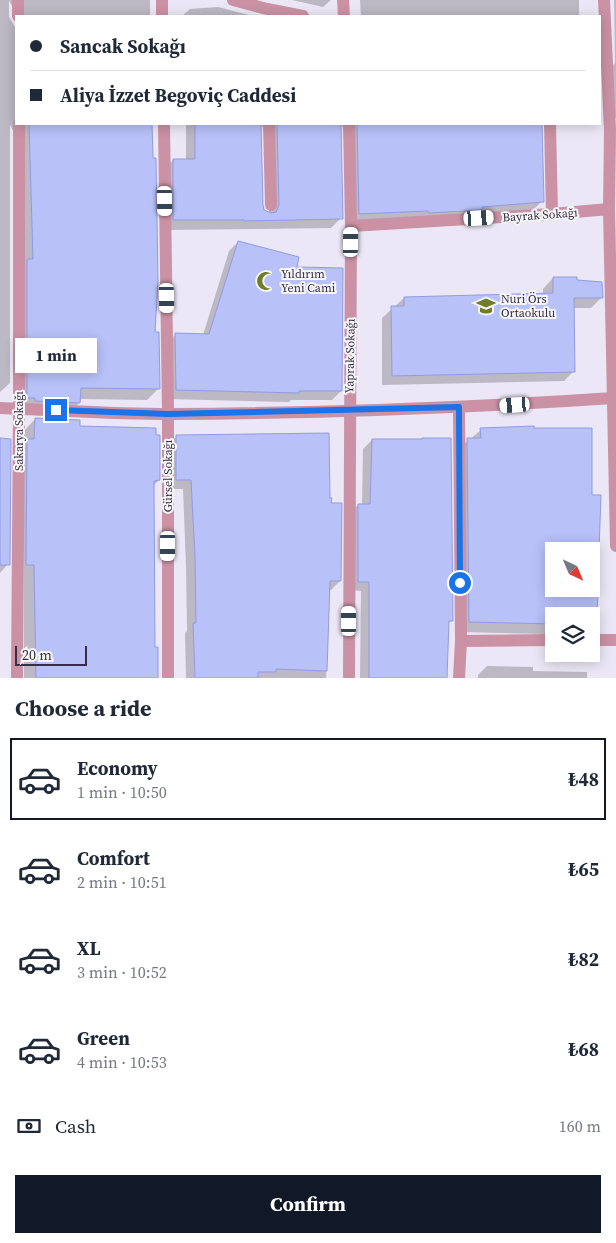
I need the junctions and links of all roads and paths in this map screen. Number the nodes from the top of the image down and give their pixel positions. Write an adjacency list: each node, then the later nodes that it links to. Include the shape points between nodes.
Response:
1 (18, 0): 7 (street)
2 (162, 0): 8 (street)
3 (233, 0): 6 (street)
4 (343, 0): 10 (street)
5 (604, 0): 11 (street)
6 (267, 13): 9 (street)
7 (18, 15)
8 (162, 15)
9 (291, 15)
10 (344, 15)
11 (604, 70): 17 (street)
12 (19, 125): 26 (street, Sakarya Sokağı)
13 (164, 125): 28 (street, Gürsel Sokağı)
14 (269, 125): 18 (street)
15 (349, 125): 21 (street, Yaprak Sokağı)
16 (550, 125): 20 (street)
17 (613, 129): 19 (street)
18 (271, 205)
19 (609, 209): 20 (street, Bayrak Sokağı); 22 (street)
20 (552, 214): 21 (street, Bayrak Sokağı)
21 (352, 226): 27 (street, Yaprak Sokağı)
22 (614, 308): 23 (street)
23 (613, 398): 24 (street); 29 (street)
24 (459, 407): 27 (street); 34 (street)
25 (0, 408): 26 (street)
26 (19, 409): 28 (street); 35 (street, Sakarya Sokağı)
27 (350, 411): 28 (street); 37 (street, Yaprak Sokağı)
28 (168, 414): 36 (street, Gürsel Sokağı)
29 (615, 468): 30 (street)
30 (616, 546)
31 (545, 640): 34 (street)
32 (600, 640): 33 (street)
33 (616, 640)
34 (460, 641): 38 (street)
35 (17, 678)
36 (168, 678)
37 (349, 678)
38 (459, 678)

